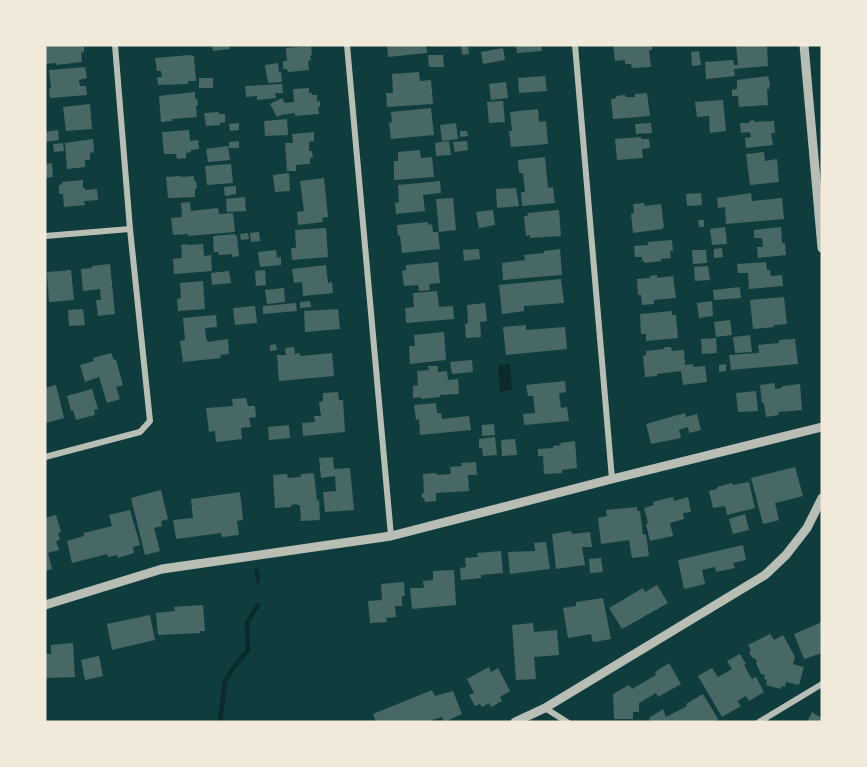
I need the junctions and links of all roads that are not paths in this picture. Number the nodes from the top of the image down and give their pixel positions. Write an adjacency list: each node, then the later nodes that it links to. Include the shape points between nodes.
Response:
1 (115, 45): 6 (street)
2 (347, 45): 13 (street)
3 (575, 45): 11 (street)
4 (804, 45): 5 (street)
5 (821, 227): 8 (street)
6 (130, 229): 7 (street); 10 (street, via 150,421 140,432)
7 (45, 236)
8 (822, 248)
9 (822, 427): 11 (street)
10 (45, 457)
11 (612, 479): 13 (street)
12 (822, 498): 16 (street, via 807,528 765,575)
13 (391, 536): 14 (street, via 162,569)
14 (45, 605)
15 (822, 684): 19 (street)
16 (544, 708): 17 (street); 18 (street)
17 (515, 722)
18 (567, 722)
19 (759, 722)

